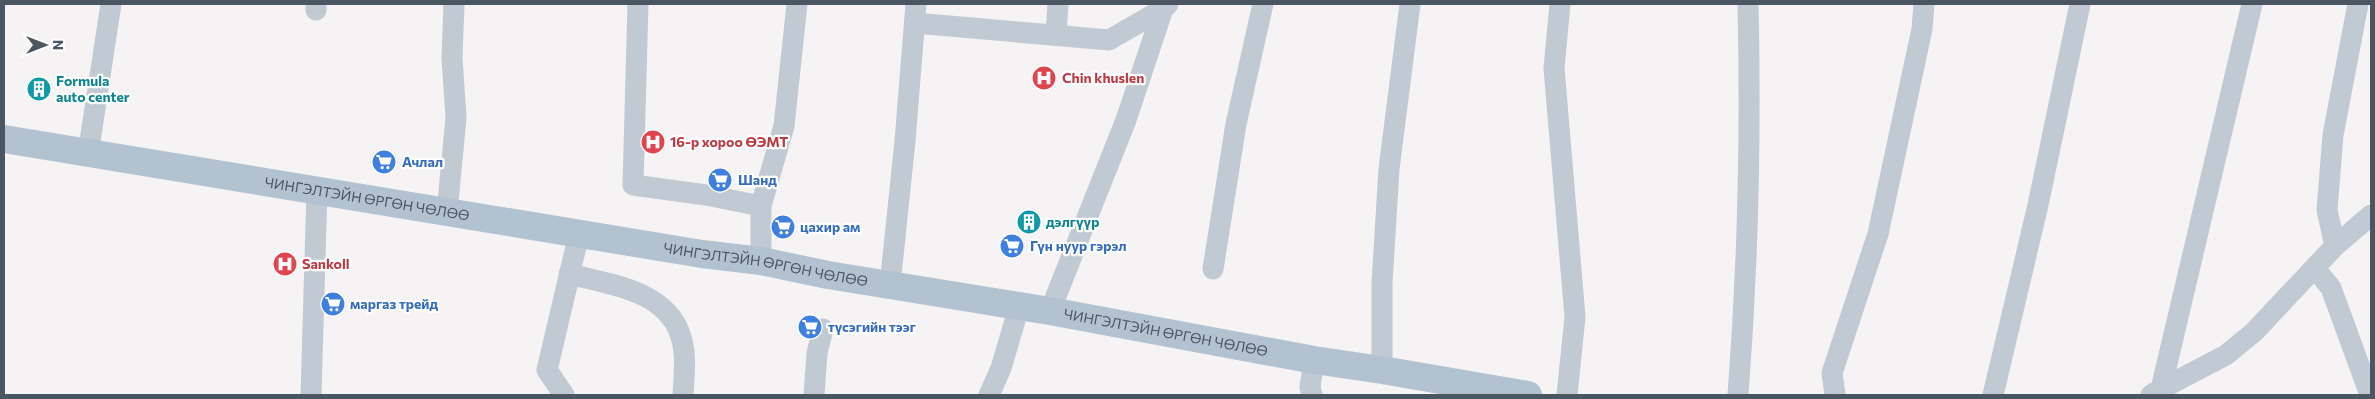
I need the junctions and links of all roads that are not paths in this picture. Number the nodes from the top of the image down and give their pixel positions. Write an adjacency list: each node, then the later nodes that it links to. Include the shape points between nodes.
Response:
1 (110, 4): 18 (street)
2 (454, 4): 21 (street, via 452,58 456,118)
3 (638, 4): 20 (street, via 633,185)
4 (797, 4): 20 (street, via 784,126)
5 (1058, 4): 16 (street)
6 (1263, 4): 27 (street, via 1236,124)
7 (1410, 4): 34 (street, via 1389,169 1382,283)
8 (1560, 4): 43 (street, via 1554,68 1575,317)
9 (1748, 4): 44 (street, via 1745,302)
10 (1924, 4): 45 (street, via 1922,29 1878,234 1832,373)
11 (2080, 4): 46 (street)
12 (2252, 4): 35 (street)
13 (2358, 4): 24 (street, via 2333,135 2327,210)
14 (1166, 6): 16 (street, via 1109,40); 31 (street, via 1126,120)
15 (915, 13): 16 (street); 29 (street)
16 (1056, 34)
17 (4, 139): 18 (main road, ЧИНГЭЛТЭЙН ӨРГӨН ЧӨЛӨӨ)
18 (88, 154): 19 (main road, ЧИНГЭЛТЭЙН ӨРГӨН ЧӨЛӨӨ)
19 (317, 190): 21 (main road, ЧИНГЭЛТЭЙН ӨРГӨН ЧӨЛӨӨ); 36 (street)
20 (761, 206): 25 (street)
21 (447, 212): 23 (main road, ЧИНГЭЛТЭЙН ӨРГӨН ЧӨЛӨӨ)
22 (2371, 215): 24 (street)
23 (579, 234): 25 (main road, ЧИНГЭЛТЭЙН ӨРГӨН ЧӨЛӨӨ); 28 (street)
24 (2335, 246): 26 (street)
25 (761, 262): 29 (main road, ЧИНГЭЛТЭЙН ӨРГӨН ЧӨЛӨӨ)
26 (2315, 268): 35 (street, via 2254,332 2226,355); 47 (street, via 2331,288)
27 (1214, 269)
28 (569, 274): 37 (street, via 547,370); 38 (street, via 647,296 663,309 680,332 683,344)
29 (890, 285): 30 (main road, ЧИНГЭЛТЭЙН ӨРГӨН ЧӨЛӨӨ)
30 (1019, 307): 31 (main road, ЧИНГЭЛТЭЙН ӨРГӨН ЧӨЛӨӨ); 40 (street, via 1001,368)
31 (1050, 311): 33 (main road, ЧИНГЭЛТЭЙН ӨРГӨН ЧӨЛӨӨ)
32 (823, 329): 39 (street, via 817,353)
33 (1314, 360): 34 (main road, ЧИНГЭЛТЭЙН ӨРГӨН ЧӨЛӨӨ); 41 (street)
34 (1382, 370): 42 (main road, ЧИНГЭЛТЭЙН ӨРГӨН ЧӨЛӨӨ)
35 (2156, 392)
36 (311, 395)
37 (564, 395)
38 (683, 395)
39 (814, 395)
40 (988, 395)
41 (1312, 395)
42 (1528, 395)
43 (1567, 395)
44 (1738, 395)
45 (1836, 395)
46 (1994, 395)
47 (2370, 395)

